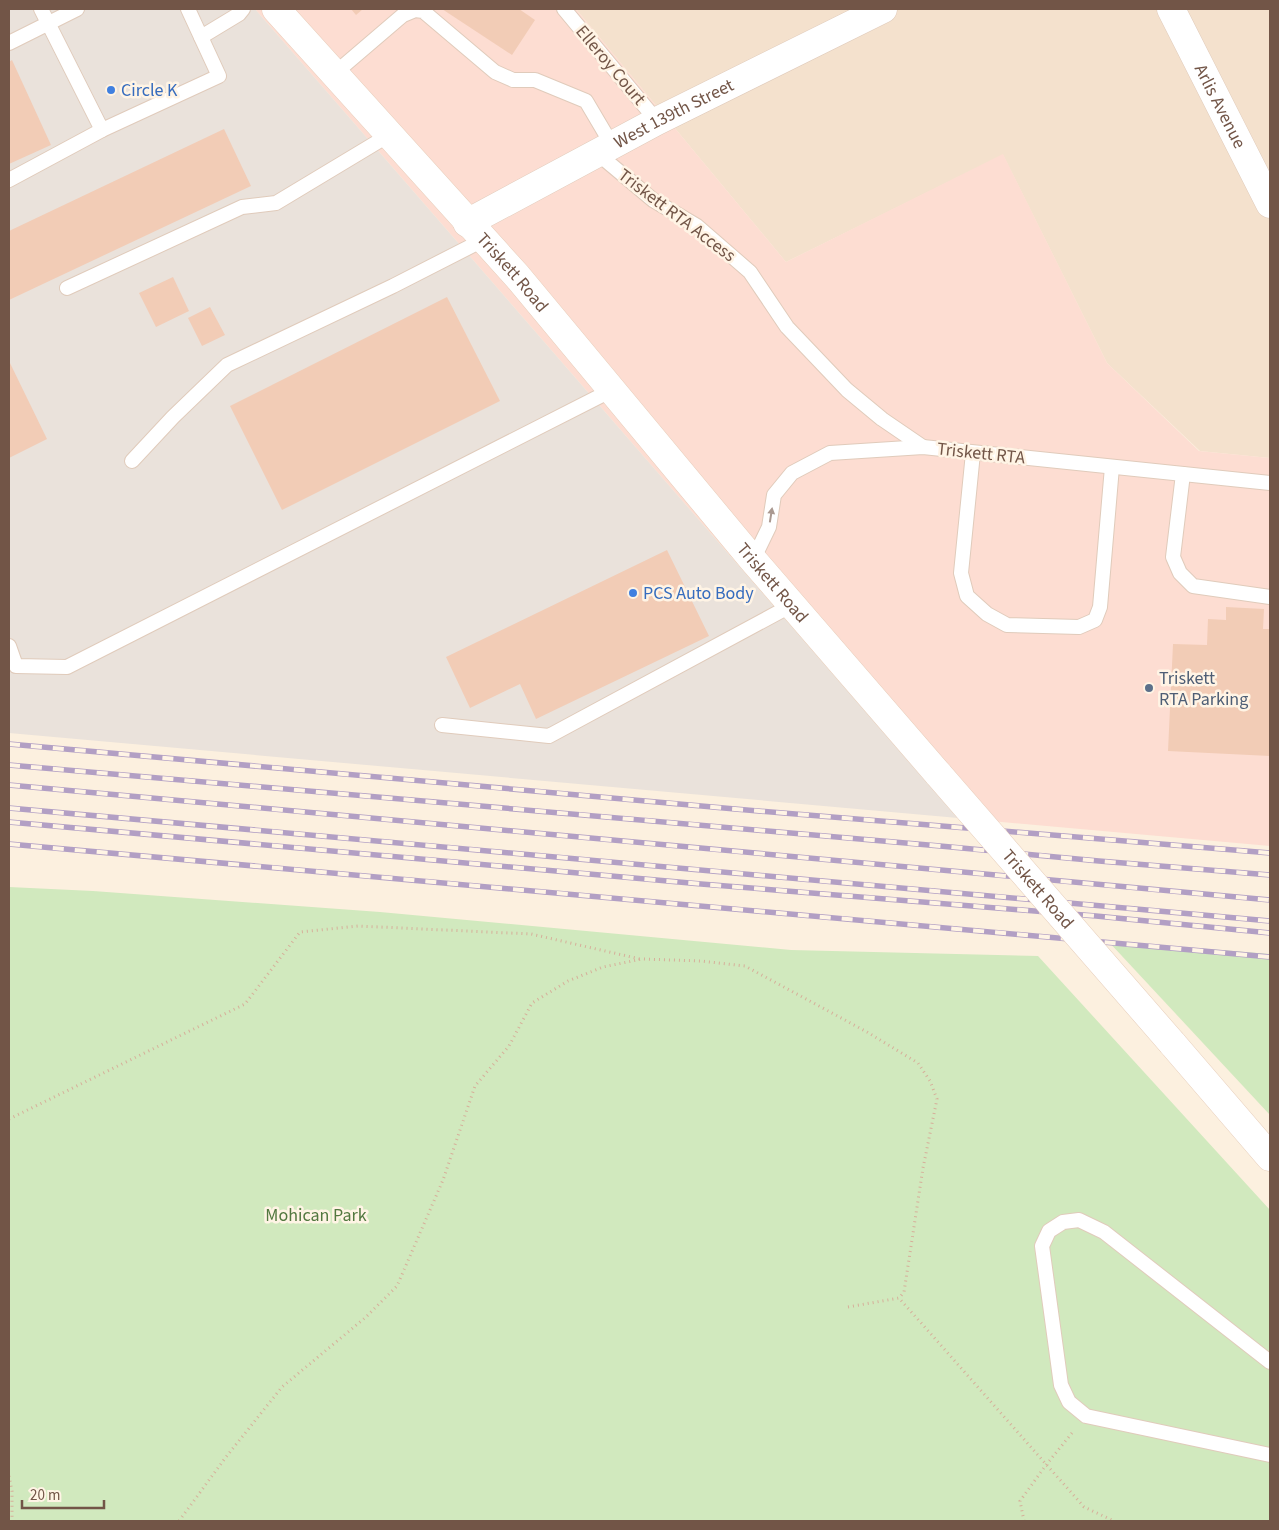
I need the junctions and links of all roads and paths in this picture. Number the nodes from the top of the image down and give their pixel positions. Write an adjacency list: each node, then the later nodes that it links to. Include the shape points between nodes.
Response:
1 (41, 9): 9 (lane)
2 (77, 9): 9 (lane)
3 (188, 9): 10 (lane)
4 (243, 9): 10 (lane)
5 (276, 9): 12 (main road, Triskett Road)
6 (564, 9): 13 (lane, Elleroy Court)
7 (883, 9): 13 (main road, West 139th Street)
8 (1171, 9): 18 (main road, Arlis Avenue)
9 (48, 23): 11 (lane); 14 (lane)
10 (201, 37): 14 (lane, via 219,76)
11 (9, 43)
12 (334, 74): 15 (main road, Triskett Road); 16 (lane, Triskett RTA Access, via 403,15 422,11 495,72 513,80 535,80 586,101)
13 (657, 121): 16 (main road, West 139th Street)
14 (102, 130): 17 (lane)
15 (388, 134): 19 (main road, Triskett Road); 20 (lane, via 276,203 242,207)
16 (604, 149): 19 (main road, West 139th Street); 22 (lane, Triskett RTA Access, via 652,200 697,226 750,272 787,328 847,390)
17 (9, 180)
18 (1270, 204)
19 (475, 231): 21 (main road, Triskett Road); 24 (lane, via 393,286 227,365)
20 (67, 288)
21 (612, 390): 28 (main road, Triskett Road); 31 (lane, via 67,668 16,666)
22 (923, 448): 23 (lane, Triskett RTA); 28 (lane, Triskett RTA, one-way to 22, via 769,526 774,495 792,473 830,454)
23 (973, 453): 25 (lane, Triskett RTA); 25 (lane, via 961,573 968,596 987,614 1007,625 1080,627 1095,620 1100,607)
24 (132, 461)
25 (1112, 467): 26 (lane, Triskett RTA)
26 (1183, 474): 27 (lane, Triskett RTA); 29 (lane, via 1173,557 1180,573 1193,586)
27 (1270, 483)
28 (753, 560): 30 (main road, Triskett Road)
29 (1270, 597)
30 (792, 605): 32 (lane, via 549,736); 35 (main road, Triskett Road, bridge)
31 (9, 646)
32 (442, 724)
33 (642, 959): 34 (path, via 531,934 358,926 300,932 245,1004); 36 (path, via 745,966 918,1063 937,1099 904,1292); 44 (path, via 603,967 568,981 532,1003 509,1046 476,1086 443,1180 397,1286 366,1317 282,1387)
34 (9, 1118)
35 (1270, 1157)
36 (900, 1298): 37 (path); 41 (path)
37 (848, 1308)
38 (1270, 1362): 39 (lane, via 1104,1232 1079,1220 1064,1222 1049,1231 1042,1246 1061,1385 1069,1402)
39 (1086, 1416): 40 (lane); 41 (path)
40 (1270, 1455)
41 (1046, 1465): 45 (path, via 1020,1502); 46 (path, via 1084,1507)
42 (9, 1476): 43 (path)
43 (12, 1521)
44 (180, 1521)
45 (1024, 1521)
46 (1114, 1521)

